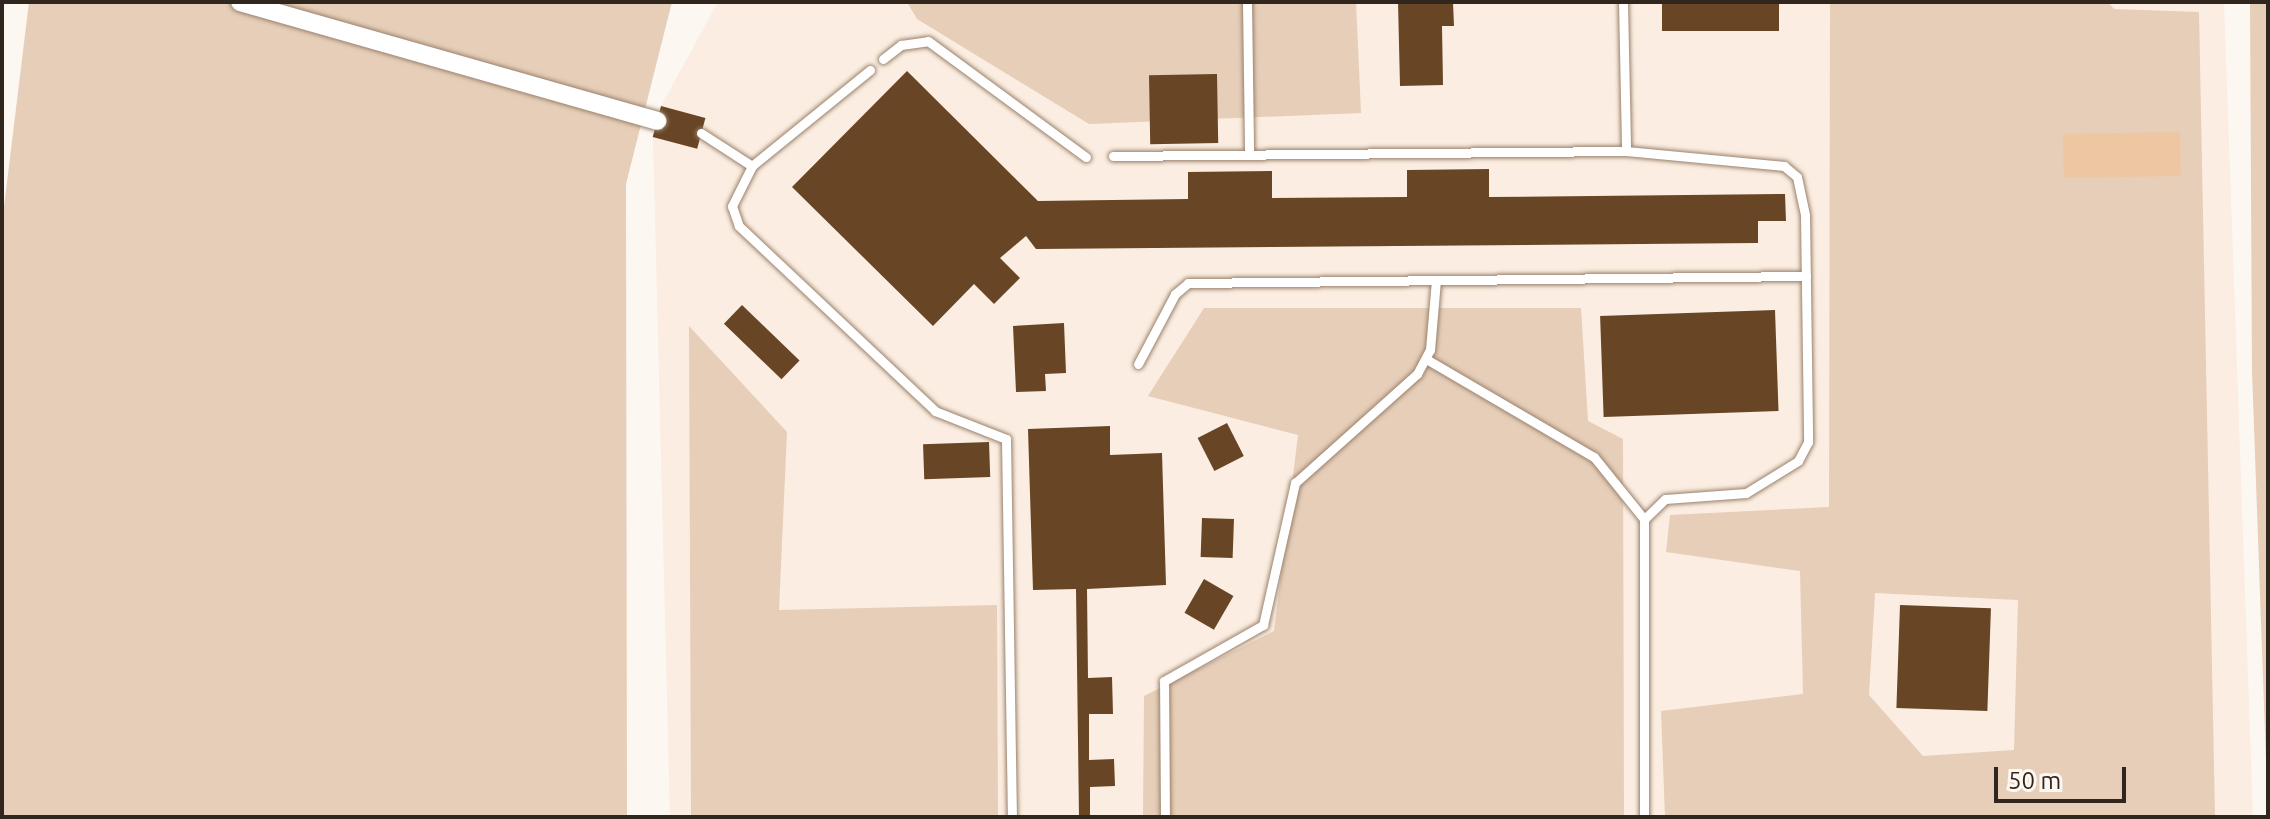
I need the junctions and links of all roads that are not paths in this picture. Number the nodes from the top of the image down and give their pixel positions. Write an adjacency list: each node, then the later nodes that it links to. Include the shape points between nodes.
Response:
1 (240, 2): 6 (street)
2 (1247, 2): 9 (lane)
3 (1623, 2): 8 (lane)
4 (883, 59): 11 (lane, via 901,45 928,41)
5 (870, 70): 12 (lane)
6 (657, 121)
7 (701, 133): 12 (lane)
8 (1626, 151): 9 (lane); 13 (lane, via 1784,166 1797,177 1805,215)
9 (1249, 154): 10 (lane)
10 (1113, 156)
11 (1086, 157)
12 (752, 166): 18 (lane, via 734,197 739,226 935,411 1006,439)
13 (1806, 276): 14 (lane); 17 (lane, via 1808,442 1798,461 1746,493 1665,499)
14 (1436, 280): 15 (lane); 16 (lane, via 1188,283 1175,294)
15 (1426, 359): 17 (lane, via 1594,457); 19 (lane, via 1407,385 1295,483 1257,633 1178,667 1164,681)
16 (1138, 364)
17 (1644, 519): 20 (lane)
18 (1012, 817)
19 (1165, 817)
20 (1644, 817)

